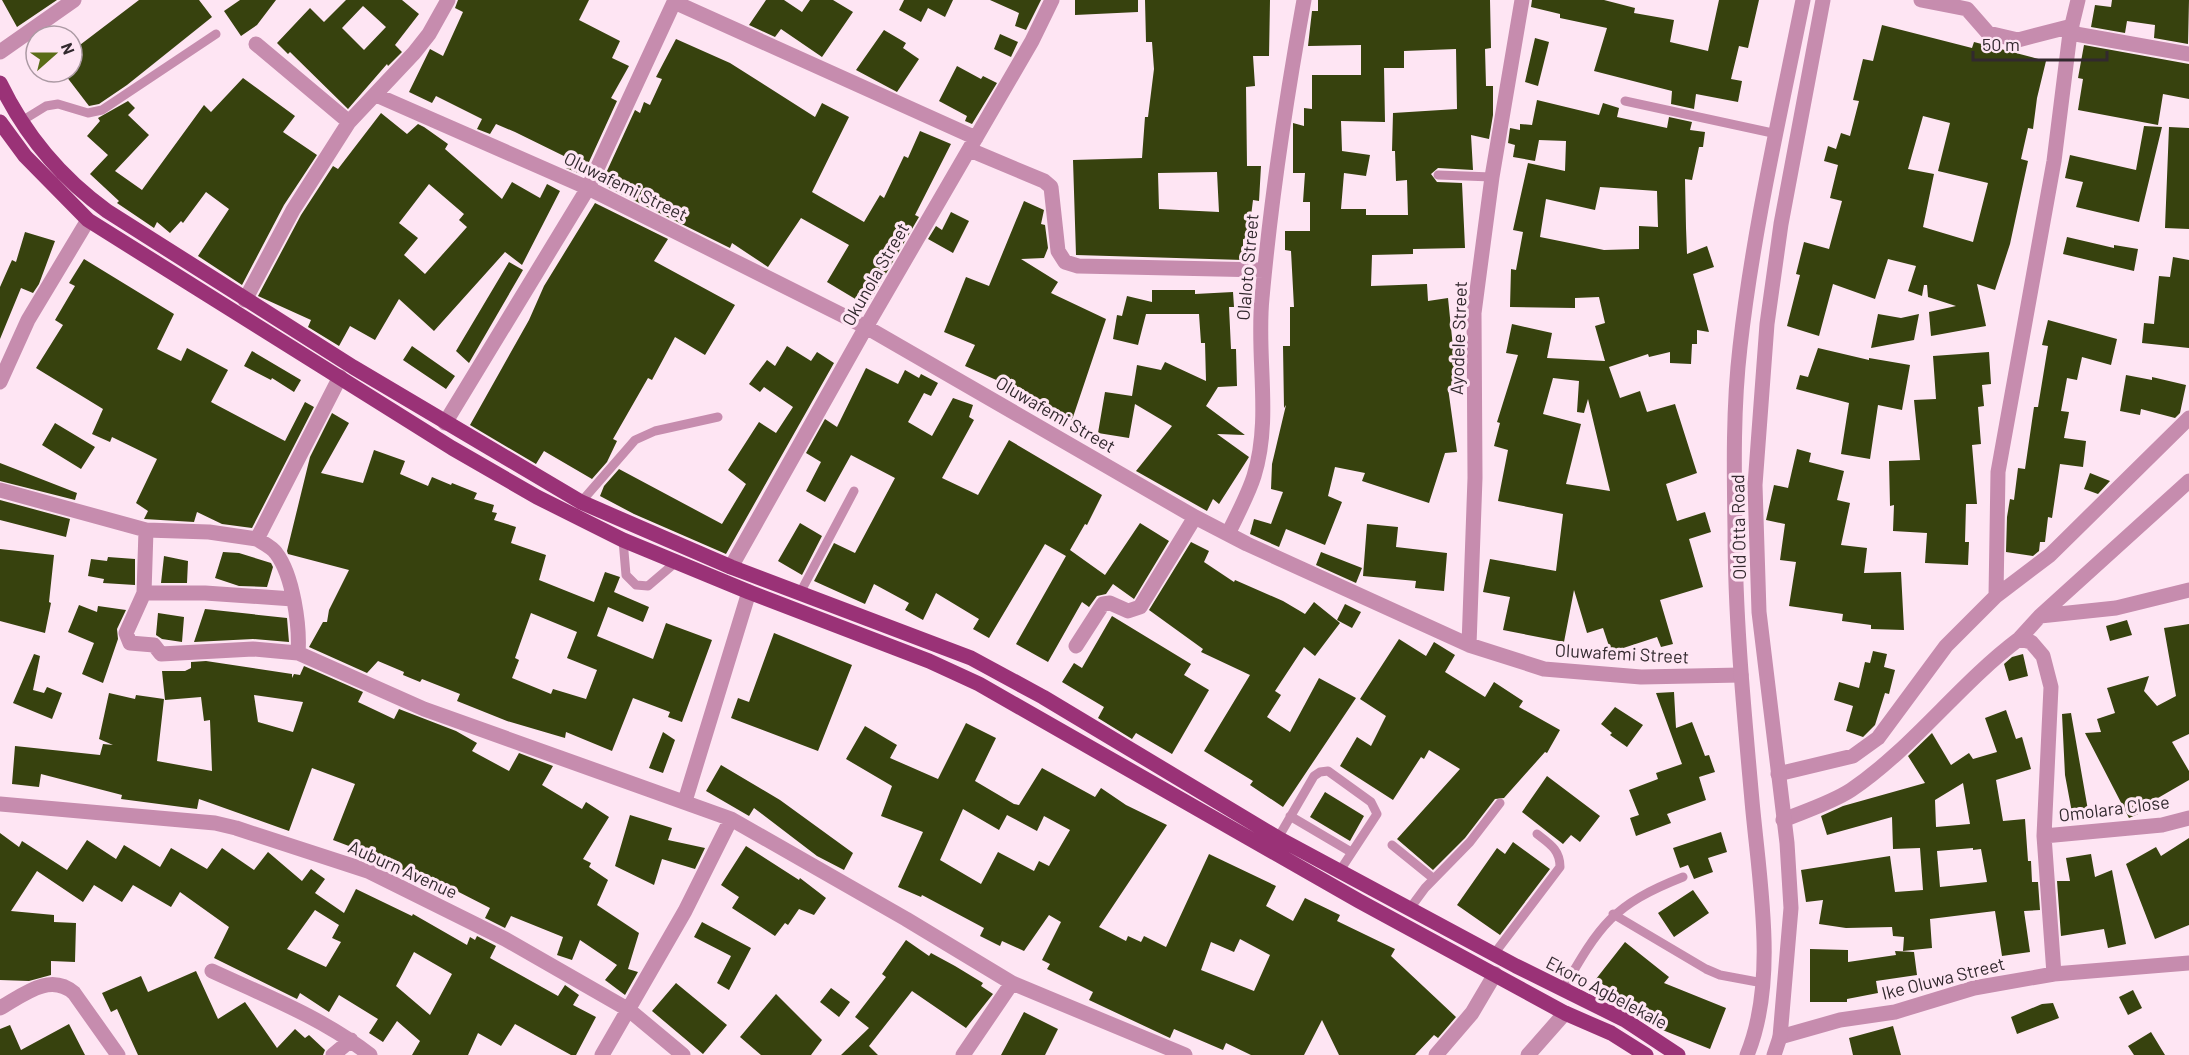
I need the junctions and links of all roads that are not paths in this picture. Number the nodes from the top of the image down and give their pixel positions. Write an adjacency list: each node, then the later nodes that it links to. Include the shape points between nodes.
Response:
1 (74, 0): 14 (street)
2 (448, 0): 17 (street, via 429,34)
3 (1052, 0): 23 (street, Okunola Street)
4 (1304, 0): 28 (street, Olaloto Street, via 1285,104)
5 (1522, 0): 25 (street, Ayodele Street)
6 (1803, 0): 22 (street, Old Otta Road)
7 (1823, 0): 59 (street, Old Otta Road, via 1781,224 1767,324 1755,535)
8 (1921, 0): 11 (street, via 1967,9 1988,33 2018,40)
9 (2078, 0): 11 (street)
10 (674, 1): 23 (street); 26 (street)
11 (2071, 29): 15 (street); 51 (street, via 2054,161 1998,472)
12 (216, 34): 19 (lane, via 102,110 88,113 57,104 46,106)
13 (256, 44): 20 (street)
14 (0, 52)
15 (2189, 54)
16 (0, 83): 19 (main road, Ekoro Agbelekale)
17 (376, 95): 20 (street); 26 (street, Oluwafemi Street)
18 (1625, 100): 22 (lane)
19 (20, 122): 29 (main road, Ekoro Agbelekale, via 82,193)
20 (349, 122): 29 (street, via 292,210)
21 (1, 127): 27 (main road, Ekoro Agbelekale)
22 (1777, 134): 58 (street, Old Otta Road, via 1740,348 1734,528)
23 (973, 144): 28 (street, via 1051,187 1058,251 1065,262 1078,266); 30 (street, Okunola Street)
24 (1438, 175): 25 (lane)
25 (1492, 177): 55 (street, Ayodele Street, via 1474,313 1475,478)
26 (588, 188): 30 (street, Oluwafemi Street); 35 (street)
27 (87, 220): 31 (main road, Ekoro Agbelekale); 32 (street, via 28,320)
28 (1264, 270): 42 (street, Olaloto Street, via 1260,313 1264,400 1255,475)
29 (245, 300): 35 (main road, Ekoro Agbelekale)
30 (866, 327): 40 (street, Oluwafemi Street); 46 (street, Okunola Street)
31 (340, 377): 43 (street); 44 (main road, Ekoro Agbelekale, via 537,497)
32 (0, 382)
33 (718, 417): 39 (lane, via 655,431 635,440)
34 (2189, 418): 51 (street, via 2050,555)
35 (446, 423): 39 (main road, Ekoro Agbelekale)
36 (2189, 482): 53 (street)
37 (0, 490): 41 (street)
38 (854, 491): 50 (lane)
39 (581, 502): 46 (main road, Ekoro Agbelekale)
40 (1195, 517): 42 (street, Oluwafemi Street); 56 (street, via 1140,607 1128,612 1110,603 1103,604)
41 (146, 530): 43 (street, via 209,532); 49 (street)
42 (1228, 534): 55 (street, Oluwafemi Street)
43 (257, 539): 52 (street, via 275,550)
44 (623, 540): 45 (main road, Ekoro Agbelekale); 45 (lane, via 626,575 636,585 648,586)
45 (675, 563): 48 (main road, Ekoro Agbelekale)
46 (731, 567): 50 (main road, Ekoro Agbelekale)
47 (2189, 590): 53 (street, via 2116,608)
48 (748, 592): 62 (street); 82 (main road, Ekoro Agbelekale, via 979,684)
49 (144, 593): 52 (street); 57 (street, via 126,633 130,643 154,645 161,654 253,649)
50 (800, 593): 71 (main road, Ekoro Agbelekale, via 971,658)
51 (1996, 596): 61 (street, via 1946,645 1878,738 1853,756)
52 (293, 599): 57 (street)
53 (2040, 616): 54 (street)
54 (2019, 639): 65 (street, via 1892,757 1850,790); 70 (street, via 2031,642 2043,656 2051,687)
55 (1469, 645): 58 (street, Oluwafemi Street, via 1544,669 1603,675)
56 (1076, 646)
57 (298, 653): 62 (street, via 424,709)
58 (1741, 675): 60 (street, Old Otta Road)
59 (1767, 698): 60 (street); 61 (street, Old Otta Road)
60 (1743, 703): 85 (street, Old Otta Road)
61 (1778, 779): 65 (street, Old Otta Road)
62 (685, 801): 68 (street)
63 (1500, 803): 76 (lane, via 1470,843)
64 (0, 804): 88 (street, Auburn Avenue, via 215,823 345,862 505,939)
65 (1782, 813): 90 (street, Old Otta Road, via 1791,908)
66 (1290, 816): 71 (lane); 73 (lane); 73 (lane, via 1314,776 1328,771 1376,807 1377,814)
67 (2189, 818): 70 (street, Omolara Close, via 2162,825)
68 (731, 819): 84 (street); 88 (street)
69 (1537, 834): 79 (lane, via 1555,848 1560,867)
70 (2044, 836): 83 (street)
71 (1278, 838): 74 (main road, Ekoro Agbelekale)
72 (1392, 845): 76 (lane)
73 (1351, 852): 74 (lane)
74 (1340, 872): 77 (main road, Ekoro Agbelekale)
75 (1683, 877): 78 (lane, via 1647,891)
76 (1434, 879): 77 (lane)
77 (1411, 907): 79 (main road, Ekoro Agbelekale)
78 (1612, 914): 85 (lane, via 1706,969); 86 (lane)
79 (1494, 954): 86 (main road, Ekoro Agbelekale)
80 (2189, 963): 83 (street, Ike Oluwa Street)
81 (212, 971): 91 (street)
82 (1495, 974): 89 (main road, Ekoro Agbelekale); 99 (street, via 1472,1013)
83 (2054, 974): 90 (street, Ike Oluwa Street, via 1974,988 1895,1012 1840,1020)
84 (1012, 983): 97 (street); 98 (street)
85 (1763, 983): 103 (street, Old Otta Road, via 1758,1025)
86 (1556, 986): 102 (main road, Ekoro Agbelekale, via 1624,1020)
87 (0, 1008): 92 (street, via 38,986 65,985)
88 (629, 1010): 95 (street); 96 (street, Auburn Avenue)
89 (1565, 1013): 100 (street); 101 (main road, Ekoro Agbelekale, via 1611,1033)
90 (1780, 1037): 104 (street, Old Otta Road)
91 (351, 1040): 93 (street); 94 (street)
92 (118, 1055)
93 (333, 1055)
94 (370, 1055)
95 (602, 1055)
96 (683, 1055)
97 (963, 1055)
98 (1185, 1055)
99 (1436, 1055)
100 (1528, 1055)
101 (1646, 1055)
102 (1678, 1055)
103 (1747, 1055)
104 (1774, 1055)

